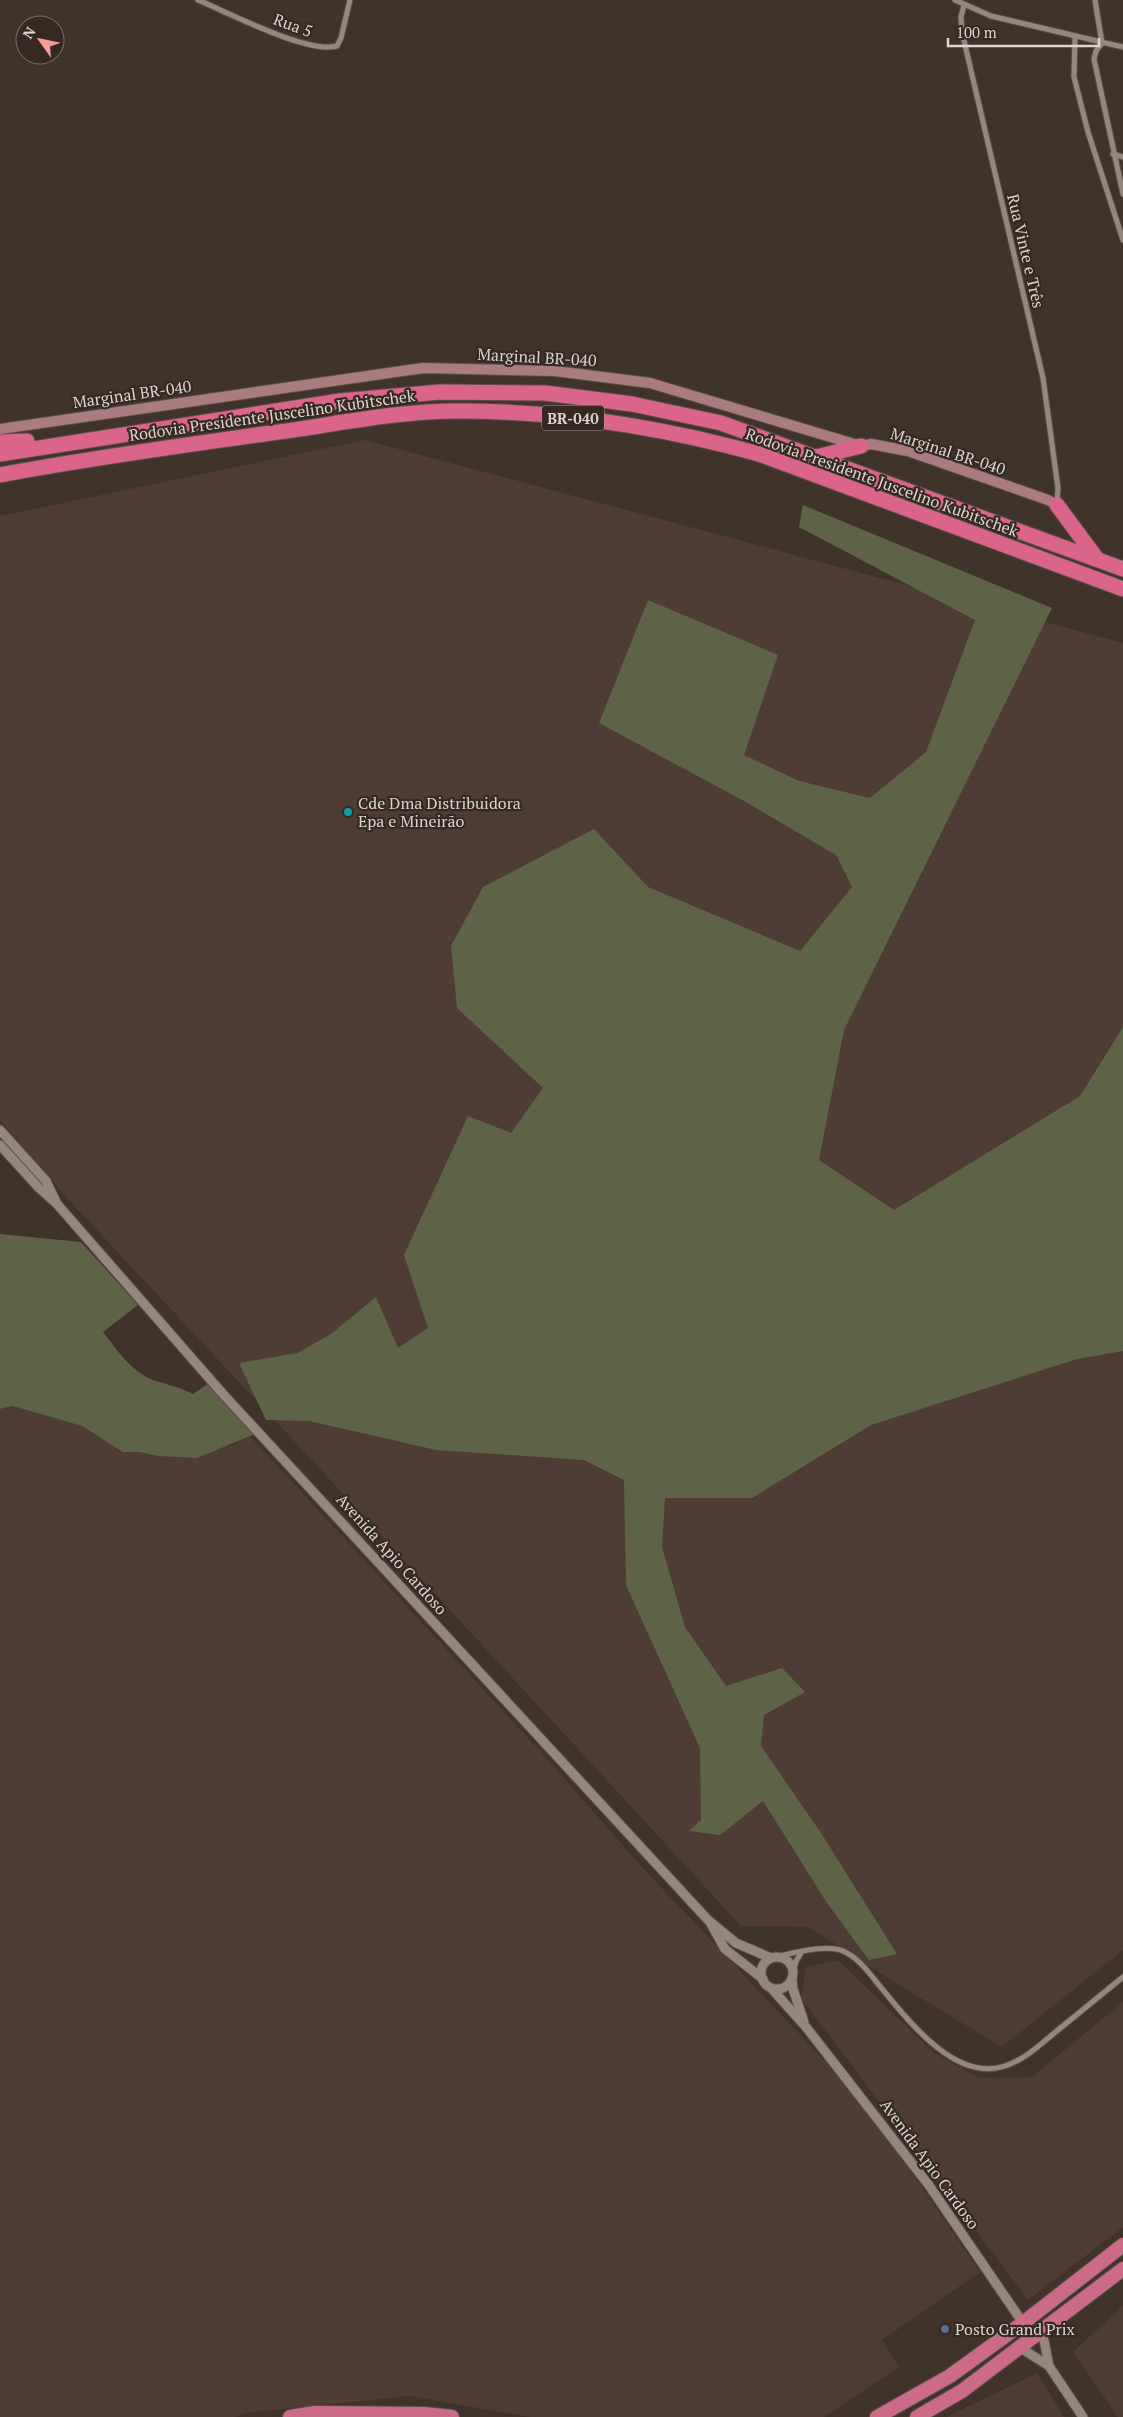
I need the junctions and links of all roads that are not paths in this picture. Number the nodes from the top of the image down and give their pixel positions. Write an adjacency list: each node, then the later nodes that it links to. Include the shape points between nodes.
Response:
1 (198, 0): 2 (street, Rua 5, via 305,44 327,48 337,46 341,38)
2 (350, 0)
3 (955, 0): 5 (street)
4 (1095, 0): 7 (street)
5 (964, 5): 6 (street, via 991,16); 22 (street, Rua Vinte e Três, via 962,32 1043,378 1058,488)
6 (1075, 37): 7 (street); 12 (street, via 1074,77)
7 (1102, 43): 8 (street); 9 (street, via 1094,60)
8 (1123, 47)
9 (1113, 154): 10 (street); 11 (street)
10 (1123, 157)
11 (1123, 194)
12 (1123, 240)
13 (0, 429): 16 (main road, Marginal BR-040, via 423,368 555,371 650,382)
14 (73, 441): 15 (highway); 17 (highway, Rodovia Presidente Juscelino Kubitschek / BR-040); 18 (highway, Rodovia Presidente Juscelino Kubitschek / BR-040, via 340,401 440,392 545,393 632,404 722,423)
15 (0, 442)
16 (861, 446): 18 (highway); 22 (main road, Marginal BR-040, via 871,444 908,451)
17 (0, 454)
18 (816, 457): 23 (highway, Rodovia Presidente Juscelino Kubitschek / BR-040)
19 (67, 462): 20 (highway, Rodovia Presidente Juscelino Kubitschek / BR-040); 21 (highway); 25 (highway, Rodovia Presidente Juscelino Kubitschek / BR-040, via 401,413 511,412 590,419 719,443 759,454)
20 (0, 475)
21 (0, 485)
22 (1057, 505): 23 (highway)
23 (1097, 559): 24 (highway, Rodovia Presidente Juscelino Kubitschek / BR-040)
24 (1123, 569)
25 (1123, 589)
26 (0, 1130): 28 (street, Avenida Apio Cardoso, via 46,1181)
27 (0, 1145): 28 (street, Avenida Apio Cardoso)
28 (57, 1204): 29 (street, Avenida Apio Cardoso, via 223,1394)
29 (708, 1920): 31 (street, Avenida Apio Cardoso, via 736,1942); 34 (street, Avenida Apio Cardoso, via 725,1949)
30 (801, 1953): 31 (street); 32 (street); 33 (street, via 828,1947 847,1952 945,2056 970,2067 1004,2066 1026,2056)
31 (774, 1957): 32 (street, via 789,1962); 34 (street, via 762,1967)
32 (793, 1976): 35 (street, via 783,1988); 36 (street, Avenida Apio Cardoso, via 793,1989)
33 (1123, 1977)
34 (762, 1979): 35 (street)
35 (771, 1988): 36 (street, Avenida Apio Cardoso)
36 (806, 2027): 39 (street, Avenida Apio Cardoso, via 928,2184)
37 (1123, 2245): 39 (highway)
38 (1123, 2269): 40 (highway)
39 (1023, 2323): 46 (highway, via 950,2376)
40 (1042, 2330): 41 (highway); 42 (street)
41 (1020, 2347): 42 (street); 47 (highway, via 962,2391)
42 (1049, 2366): 48 (street)
43 (345, 2415): 44 (highway, via 315,2413); 45 (highway, via 426,2414)
44 (290, 2417)
45 (452, 2417)
46 (877, 2417)
47 (917, 2417)
48 (1083, 2417)

